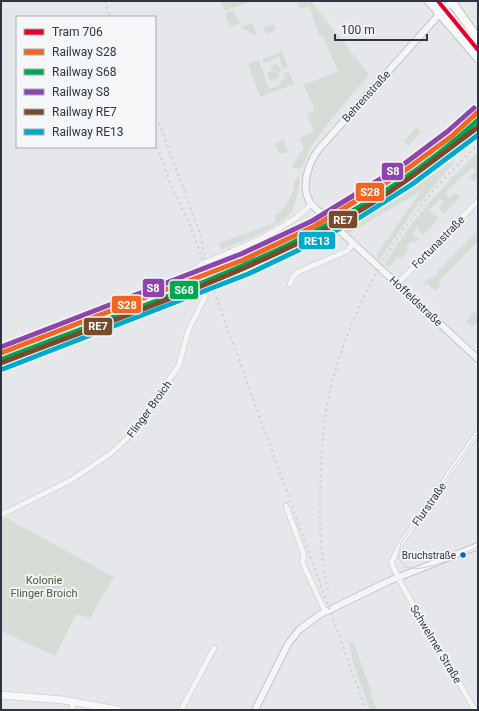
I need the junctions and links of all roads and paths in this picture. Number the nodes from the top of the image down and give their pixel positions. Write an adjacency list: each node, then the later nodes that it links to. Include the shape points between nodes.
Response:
1 (429, 1): 3 (main road)
2 (452, 1): 3 (street, Behrenstraße); 4 (main road)
3 (439, 14): 5 (main road); 7 (street, Behrenstraße, via 316,153 309,168 305,191)
4 (478, 39)
5 (478, 58)
6 (478, 201): 9 (street, Fortunastraße)
7 (311, 204): 8 (street, Hoffeldstraße); 14 (street, Flinger Broich, via 282,227 199,265 206,295 190,328 179,365 166,388 129,438 71,480)
8 (354, 243): 9 (street, Hoffeldstraße); 10 (street, via 347,251 298,272)
9 (398, 283): 11 (street, Hoffeldstraße)
10 (290, 284)
11 (478, 359)
12 (478, 432): 16 (street, Flurstraße, via 394,556 391,563)
13 (286, 506): 17 (street, via 304,555 302,562)
14 (1, 515)
15 (478, 546): 16 (street)
16 (398, 578): 17 (street); 25 (street, Schwelmer Straße)
17 (325, 611): 24 (street, via 299,630 288,644)
18 (214, 648): 23 (street)
19 (1, 695): 20 (main road)
20 (73, 701): 21 (street); 22 (main road)
21 (72, 710)
22 (118, 710)
23 (181, 710)
24 (255, 710)
25 (475, 710)

